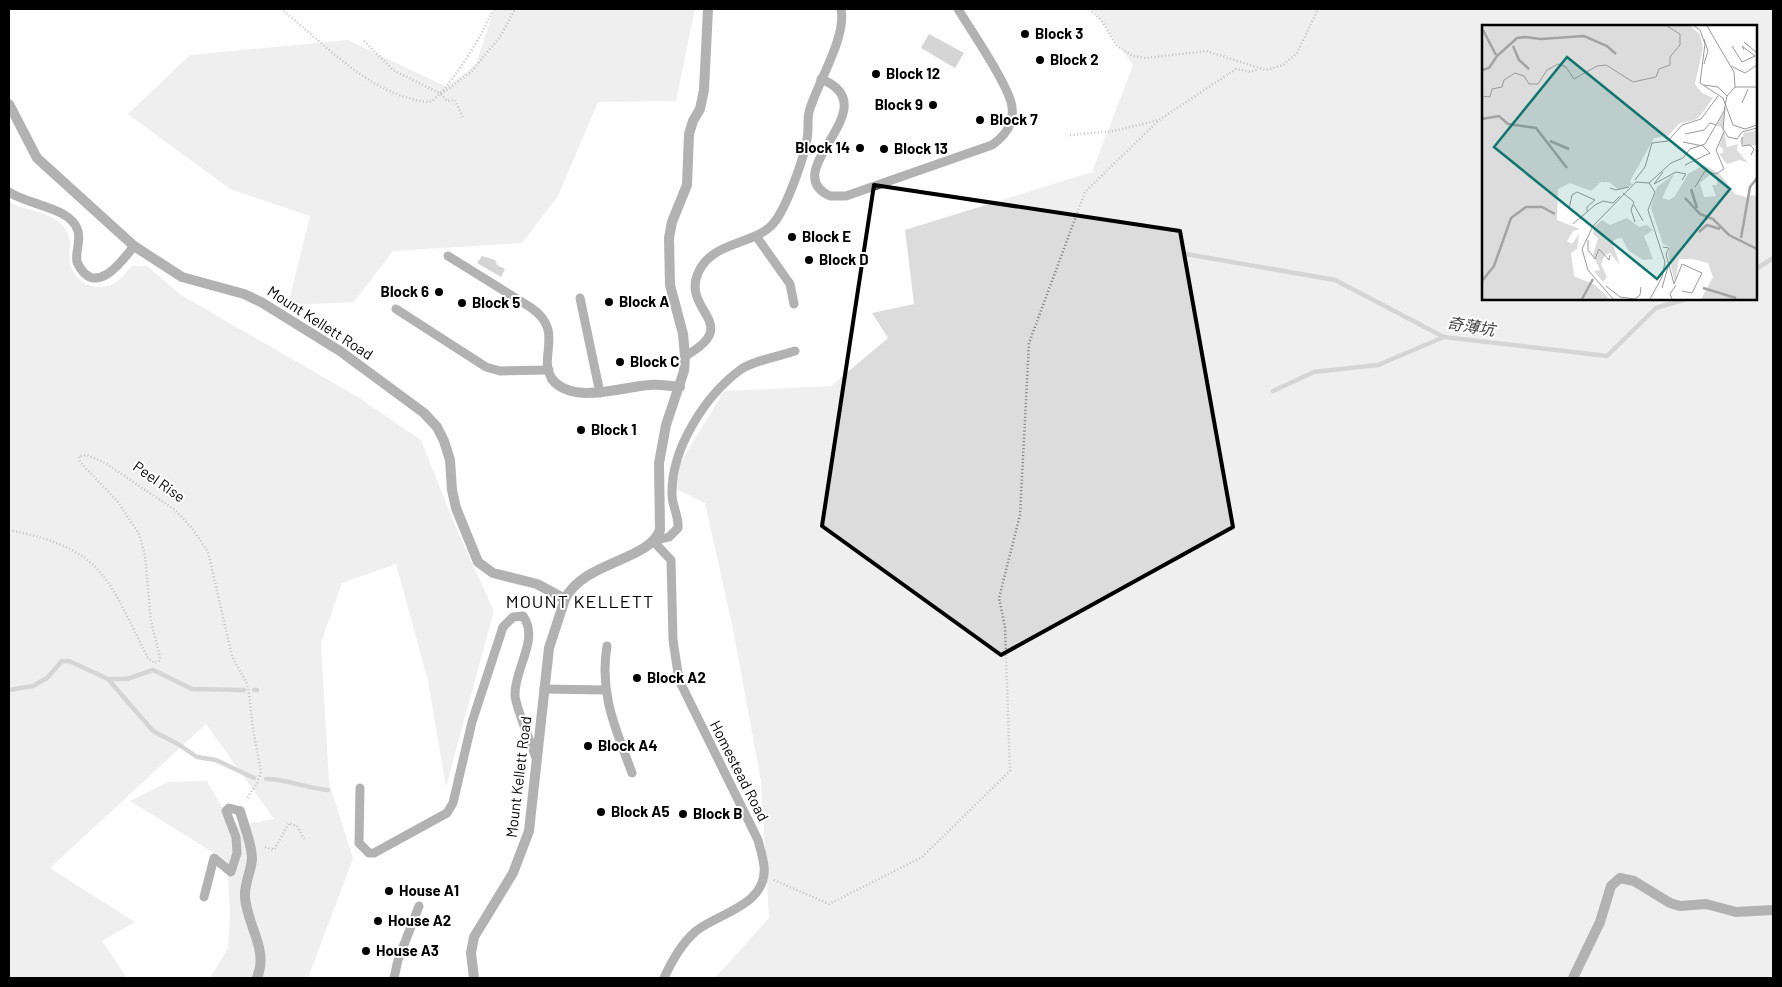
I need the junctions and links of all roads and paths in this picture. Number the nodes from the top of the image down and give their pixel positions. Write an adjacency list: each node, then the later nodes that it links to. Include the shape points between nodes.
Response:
1 (281, 9): 12 (path, via 354,69 379,85 423,101 434,100)
2 (493, 9): 12 (path, via 484,30)
3 (516, 9): 12 (path, via 500,36 471,72)
4 (708, 9): 25 (street, via 704,90 689,134 687,185 669,238 670,285 683,334)
5 (841, 9): 11 (lane, via 842,29)
6 (958, 9): 11 (lane, via 1011,99 1008,130 992,145 846,196 830,196 817,185 815,173 845,102 837,86)
7 (1089, 9): 10 (path, via 1101,20 1117,46 1130,55 1146,58 1211,52)
8 (1318, 9): 10 (path, via 1302,45 1290,60 1275,69)
9 (364, 41): 12 (path, via 392,70)
10 (1260, 68): 15 (path, via 1251,72 1236,69)
11 (821, 78): 18 (lane, via 808,115 806,146 784,206 773,224)
12 (441, 94): 14 (path, via 447,101 455,100)
13 (9, 104): 19 (street, Mount Kellett Road, via 37,158)
14 (463, 118)
15 (1159, 120): 16 (path); 41 (path, via 1085,192 1029,343 1020,515 999,598 1005,627 1010,771 922,857 829,904)
16 (1070, 135)
17 (9, 192): 19 (lane, via 72,220 80,238 77,262 88,275 100,277 111,273)
18 (756, 236): 22 (lane, via 790,284); 25 (lane, via 726,247 699,270 696,295 708,316 710,335 703,346)
19 (134, 246): 31 (street, Mount Kellett Road, via 182,277 261,302 340,351 424,413 444,441 450,460 453,499 478,562 493,573 537,584)
20 (448, 256): 26 (lane, via 542,316 550,338)
21 (580, 298): 28 (lane)
22 (794, 304)
23 (396, 309): 26 (lane, via 486,367)
24 (795, 350): 30 (lane, via 741,369 699,413 677,460 673,478 671,496 678,528 669,537)
25 (685, 356): 27 (street)
26 (550, 375): 28 (street, via 560,386)
27 (680, 387): 28 (street, via 647,385); 30 (street, via 663,441 659,475 661,526)
28 (600, 393)
29 (9, 530): 38 (path, Peel Rise, via 46,538 93,562 110,582 148,658 154,662 160,657 152,630 143,545 127,513 80,462 79,456 93,458 130,478 187,522 208,552 232,656 250,694 252,729 261,772)
30 (653, 541): 31 (street, Mount Kellett Road, via 635,553 584,576); 41 (lane, Homestead Road, via 671,560 673,640 679,680 758,840)
31 (564, 599): 33 (street, Mount Kellett Road, via 551,637)
32 (607, 646): 34 (lane)
33 (544, 689): 34 (lane); 35 (street, Mount Kellett Road)
34 (605, 690): 36 (lane)
35 (537, 760): 37 (lane, via 515,695 530,636 523,616 513,617 503,627 472,722 453,802 447,813 369,853 359,844); 47 (street, Mount Kellett Road, via 532,818 525,845 513,873 474,937 471,953)
36 (632, 773)
37 (360, 788)
38 (240, 811): 42 (lane, via 229,808 226,811 236,837 237,853 231,872 214,858); 45 (street, via 252,854 245,898 261,952)
39 (304, 839): 40 (path, via 297,826 289,823 274,850 265,848)
40 (263, 842)
41 (764, 875): 48 (lane, via 755,894 744,905 710,922 686,941)
42 (204, 897)
43 (419, 906): 46 (lane)
44 (1773, 910): 49 (street, via 1736,912 1706,904 1680,906 1634,881 1620,878 1611,886 1600,922)
45 (257, 978)
46 (394, 978)
47 (474, 978)
48 (664, 978)
49 (1573, 978)

